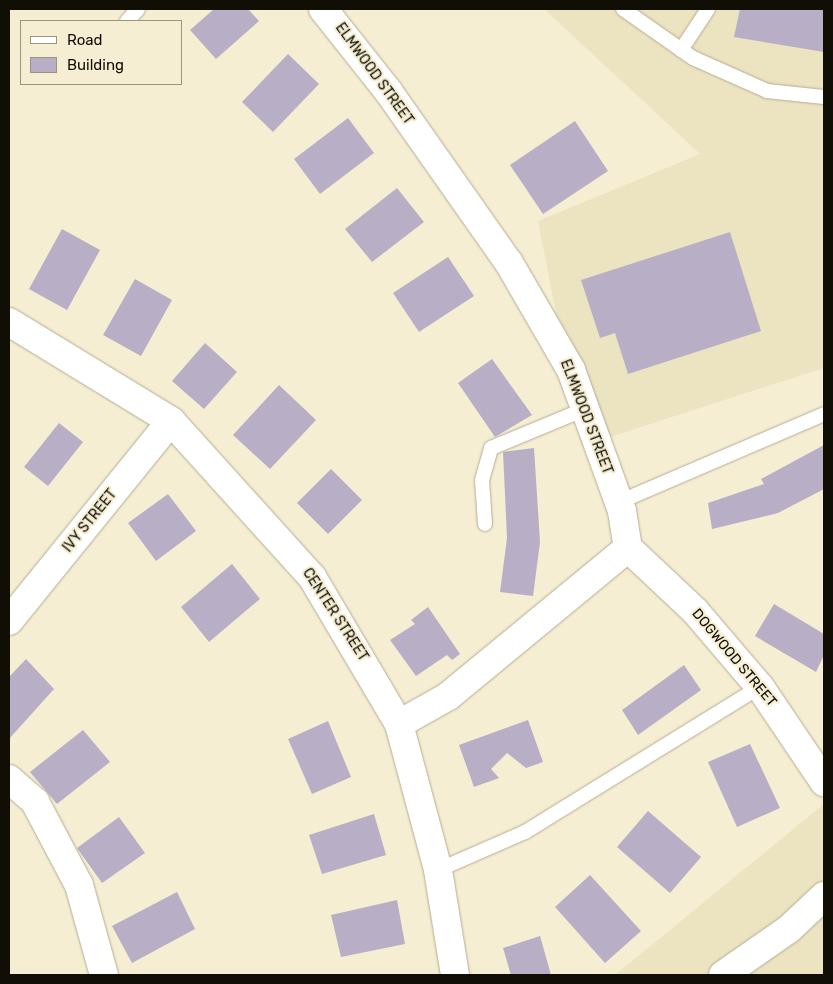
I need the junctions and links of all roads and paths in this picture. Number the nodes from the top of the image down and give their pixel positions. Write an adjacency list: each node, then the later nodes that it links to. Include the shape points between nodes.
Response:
1 (138, 9): 5 (lane)
2 (323, 9): 9 (street, ELMWOOD STREET, via 388,91 509,263 571,370)
3 (623, 9): 6 (lane)
4 (708, 9): 6 (lane)
5 (128, 20)
6 (681, 50): 7 (lane, via 768,91)
7 (824, 97)
8 (9, 322): 11 (street, CENTER STREET)
9 (585, 409): 12 (street, ELMWOOD STREET); 13 (lane, via 491,448 482,480)
10 (824, 414): 12 (lane)
11 (171, 421): 15 (street, IVY STREET); 17 (street, CENTER STREET, via 312,577)
12 (619, 502): 14 (street, ELMWOOD STREET)
13 (485, 524)
14 (628, 548): 16 (street, DOGWOOD STREET, via 694,611); 17 (street, via 447,697)
15 (9, 620)
16 (760, 687): 19 (street, DOGWOOD STREET); 20 (lane, via 525,832)
17 (399, 724): 20 (street, CENTER STREET)
18 (9, 779): 22 (street, via 35,802 79,885)
19 (824, 782)
20 (438, 870): 23 (street, CENTER STREET)
21 (824, 896): 24 (street, via 789,929)
22 (104, 975)
23 (455, 975)
24 (723, 975)

